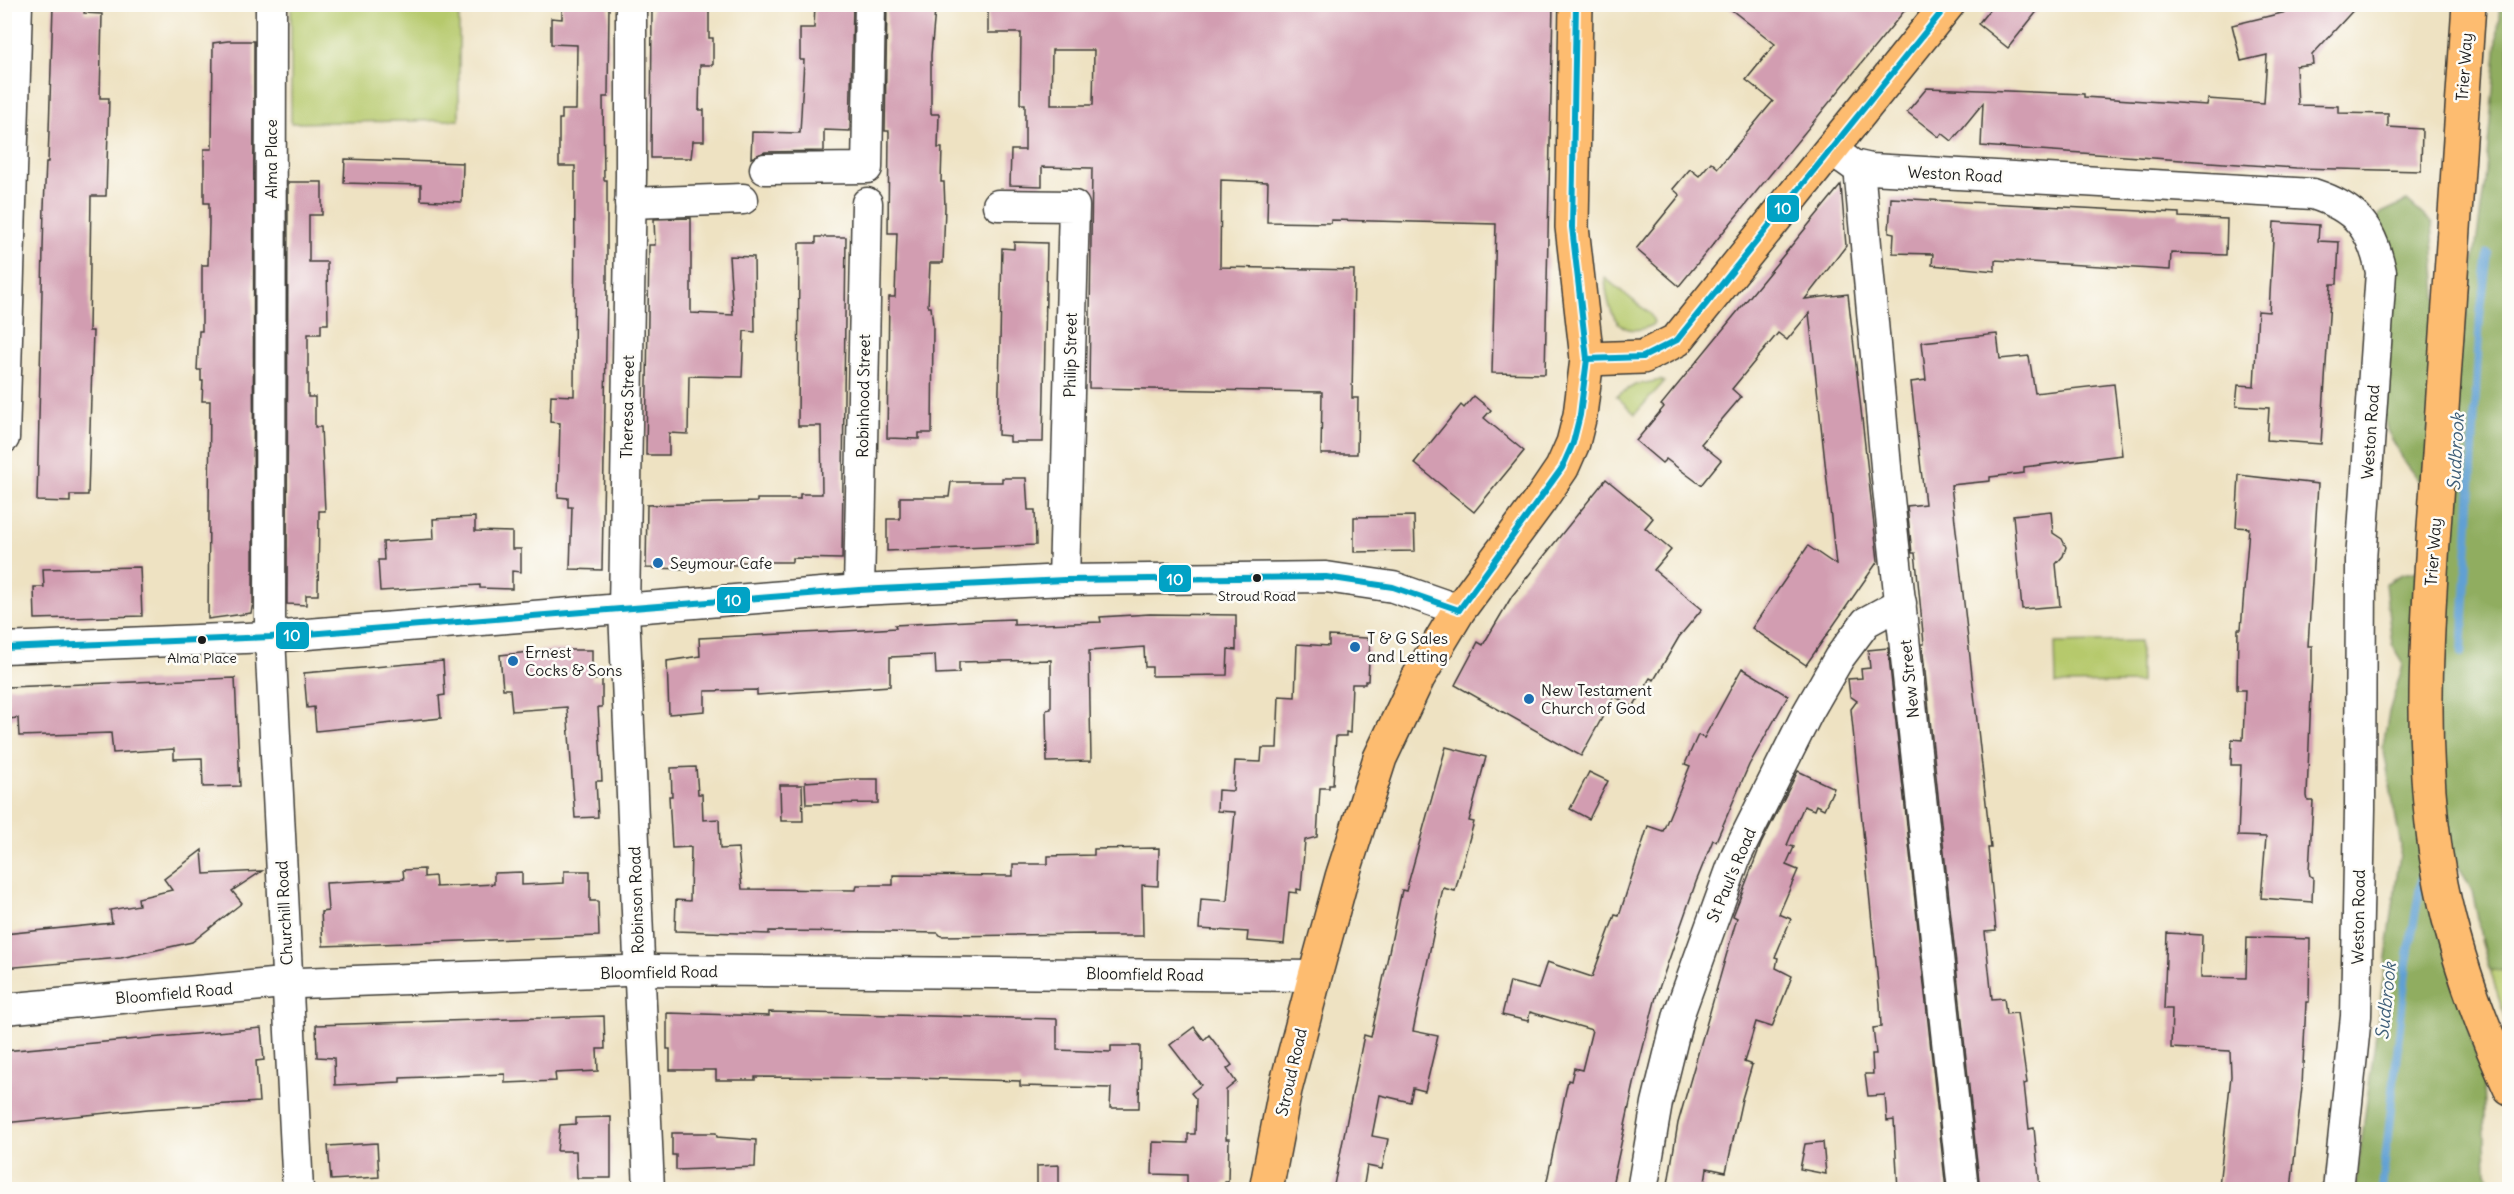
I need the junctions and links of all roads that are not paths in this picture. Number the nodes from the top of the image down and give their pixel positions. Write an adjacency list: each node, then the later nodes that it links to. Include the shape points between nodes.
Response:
1 (17, 4): 16 (street)
2 (271, 4): 22 (street, Alma Place)
3 (631, 4): 12 (street, Theresa Street)
4 (870, 4): 10 (street, via 867,168)
5 (1576, 4): 15 (main road, Stroud Road, via 1572,227)
6 (1948, 4): 8 (main road)
7 (2469, 4): 28 (main road, Trier Way, via 2427,657 2428,783 2441,883 2456,946)
8 (1832, 150): 9 (street, Weston Road); 15 (main road, via 1677,340 1643,357)
9 (1859, 167): 19 (street, New Street); 34 (street, Weston Road, via 2313,194 2338,202 2354,213 2377,250 2381,272 2361,560 2356,1016)
10 (765, 168)
11 (743, 199): 12 (street)
12 (630, 203): 20 (street, Theresa Street)
13 (867, 203): 18 (street, Robinhood Street)
14 (998, 205): 17 (street, Philip Street, via 1074,206)
15 (1587, 359): 21 (main road, Stroud Road, via 1580,415 1562,468)
16 (4, 438)
17 (1064, 580): 18 (street); 21 (street, via 1326,577 1393,586)
18 (859, 590): 20 (street)
19 (1901, 603): 32 (street, St Paul's Road, via 1866,622 1839,658 1736,856 1679,1014 1657,1103); 33 (street, New Street)
20 (624, 610): 22 (street); 24 (street, Robinson Road)
21 (1459, 610): 25 (main road, Stroud Road, via 1418,678 1380,758)
22 (270, 637): 23 (street); 26 (street, Churchill Road)
23 (4, 648)
24 (638, 971): 25 (street, Bloomfield Road); 26 (street, Bloomfield Road); 30 (street, Robinson Road)
25 (1315, 976): 31 (main road, Stroud Road, via 1285,1090)
26 (287, 984): 27 (street, Bloomfield Road); 29 (street, Churchill Road)
27 (4, 1009)
28 (2510, 1088)
29 (298, 1190)
30 (650, 1190)
31 (1266, 1190)
32 (1642, 1190)
33 (1963, 1190)
34 (2338, 1190)

